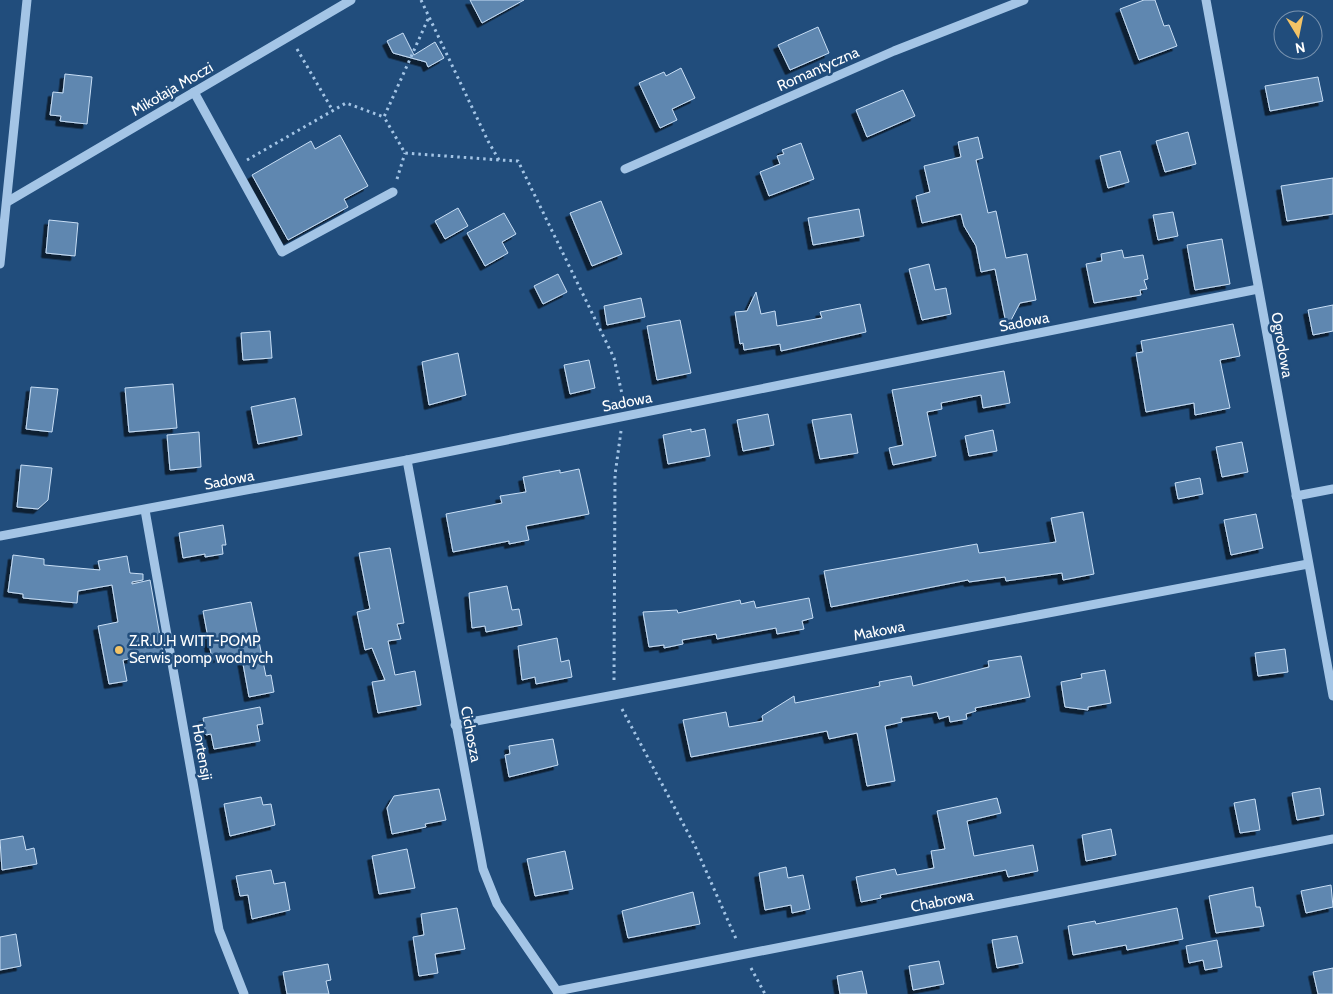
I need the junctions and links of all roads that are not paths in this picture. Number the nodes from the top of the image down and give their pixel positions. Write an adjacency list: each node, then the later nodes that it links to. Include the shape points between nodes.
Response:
1 (27, 0): 8 (street)
2 (351, 0): 5 (street, Mikołaja Moczi)
3 (1024, 0): 6 (street, Romantyczna, via 894,50)
4 (1206, 0): 10 (street, Ogrodowa)
5 (194, 92): 7 (street, via 282,252); 8 (street, Mikołaja Moczi)
6 (625, 169)
7 (393, 192)
8 (7, 202): 9 (street)
9 (0, 264)
10 (1258, 289): 11 (street, Sadowa); 13 (street, Ogrodowa)
11 (407, 460): 14 (street, Sadowa); 18 (street, Cichosza)
12 (1333, 489): 13 (street)
13 (1296, 496): 16 (street, Ogrodowa)
14 (145, 510): 15 (street, Sadowa); 21 (street, Hortensji, via 219,930)
15 (0, 536)
16 (1308, 564): 17 (street, Ogrodowa); 18 (street, Makowa)
17 (1333, 696)
18 (455, 725): 20 (street, Cichosza, via 484,869 497,904)
19 (1333, 838): 20 (street, Chabrowa)
20 (558, 993)
21 (244, 994)

